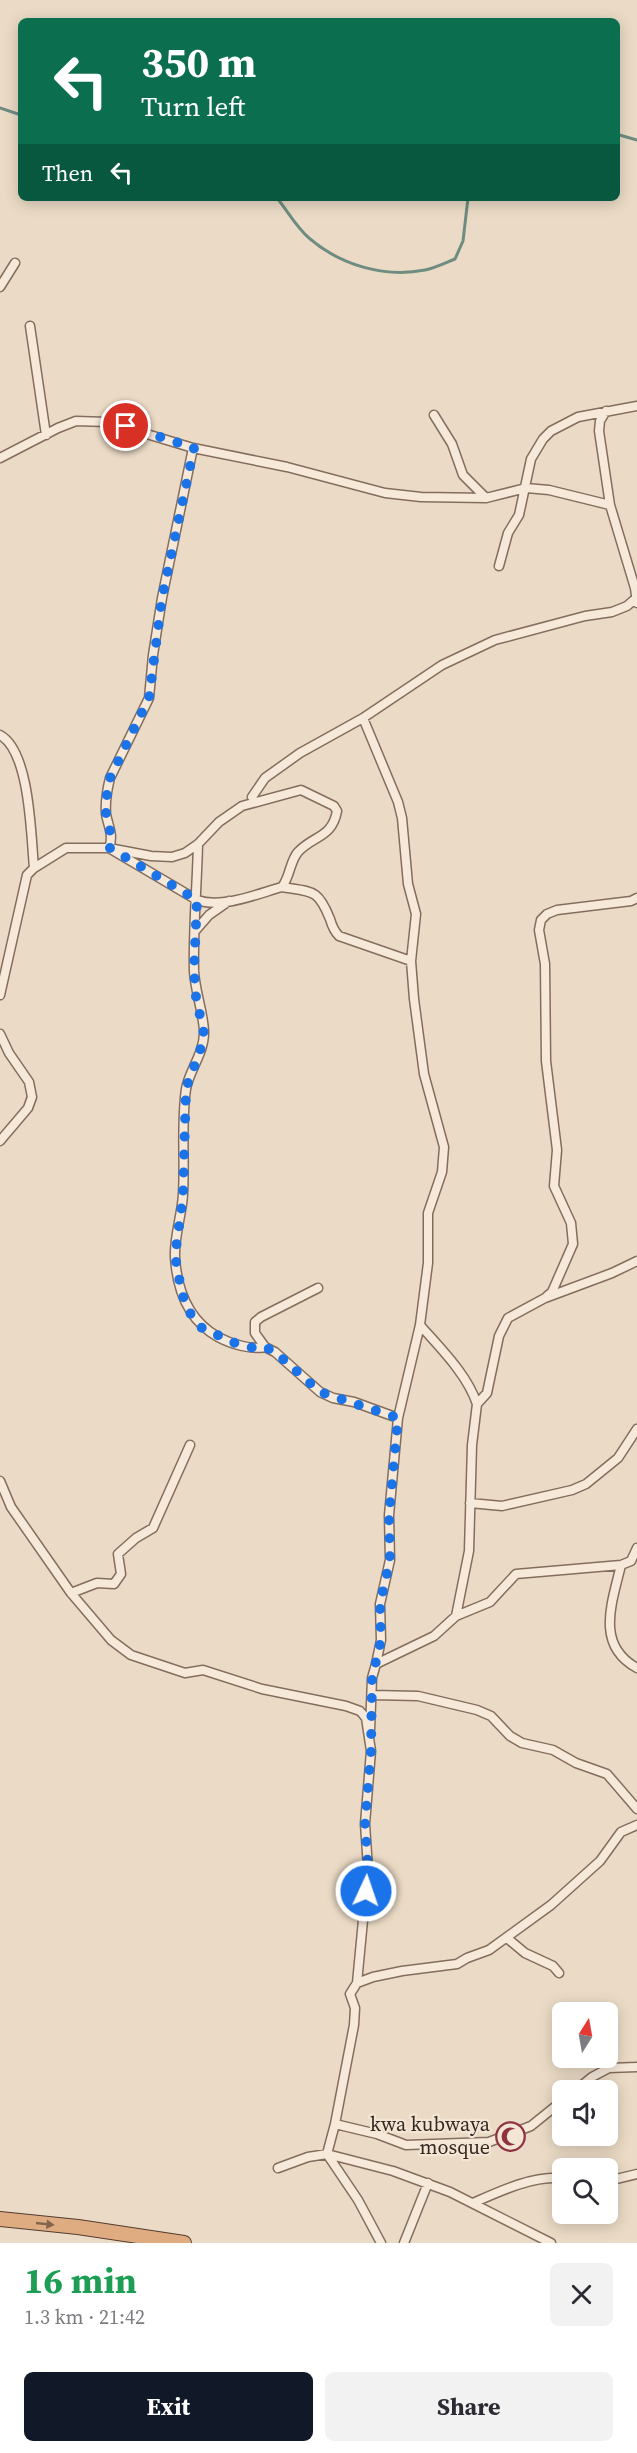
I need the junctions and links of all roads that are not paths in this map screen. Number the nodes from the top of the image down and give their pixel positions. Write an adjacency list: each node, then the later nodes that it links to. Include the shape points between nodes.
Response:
1 (15, 263): 2 (street)
2 (0, 287)
3 (30, 326): 7 (street)
4 (637, 406): 5 (street)
5 (606, 411): 10 (street, via 578,417 551,431 531,459); 12 (street, via 599,431)
6 (435, 414): 11 (street, via 452,444 463,476)
7 (46, 435): 8 (street, via 76,422 107,422); 9 (street)
8 (194, 448): 11 (street, via 385,493); 19 (street, via 162,598 149,698 110,778 106,800)
9 (0, 458)
10 (526, 488): 11 (street); 12 (street); 13 (street)
11 (486, 498)
12 (610, 505): 14 (street)
13 (499, 566)
14 (637, 602): 15 (street, via 612,612 495,640 442,665)
15 (363, 718): 17 (street, via 300,753 265,778); 26 (street, via 402,818 408,884 416,914)
16 (0, 735): 20 (street, via 20,761)
17 (252, 797)
18 (198, 844): 19 (street, via 172,857); 21 (street, via 219,822 253,802 301,790 334,806 331,828 298,853); 23 (street)
19 (110, 848): 20 (street, via 66,848); 23 (street)
20 (34, 868): 27 (street, via 27,875)
21 (282, 887): 24 (street); 26 (street, via 318,895 339,936)
22 (637, 898): 32 (street, via 557,910 541,920 546,1061 557,1150 554,1186 574,1235 552,1292)
23 (197, 900): 24 (street); 25 (street)
24 (229, 901): 25 (street)
25 (196, 930): 34 (street, via 195,980 204,1034 186,1088 183,1196 175,1256 182,1294 202,1328 237,1344)
26 (411, 962): 33 (street, via 424,1074 444,1147 442,1172 428,1213 428,1263)
27 (0, 995)
28 (0, 1034): 29 (street, via 29,1082 32,1097 28,1108)
29 (0, 1140)
30 (637, 1261): 32 (street)
31 (318, 1288): 34 (street, via 255,1322 255,1333)
32 (545, 1298): 35 (street, via 508,1318 499,1336 487,1393)
33 (420, 1325): 35 (street, via 446,1355); 36 (street)
34 (265, 1347): 36 (street, via 320,1392)
35 (477, 1404): 40 (street)
36 (398, 1418): 46 (street, via 389,1515 390,1560 380,1604 381,1640)
37 (637, 1429): 40 (street, via 618,1458 586,1484 502,1506)
38 (190, 1445): 44 (street, via 153,1528 118,1554 121,1574 114,1584 97,1583)
39 (0, 1481): 44 (street, via 11,1507)
40 (470, 1503): 45 (street, via 469,1551)
41 (637, 1548): 42 (street)
42 (634, 1562): 43 (street)
43 (621, 1565): 45 (street, via 516,1574 490,1602); 47 (street, via 610,1615 611,1640 620,1656)
44 (71, 1593): 49 (street, via 111,1640 130,1654 185,1672 203,1670 262,1689 346,1706 366,1718)
45 (456, 1616): 46 (street, via 434,1636)
46 (376, 1664): 48 (street)
47 (637, 1668)
48 (373, 1695): 49 (street); 50 (street, via 418,1696 491,1716 522,1743 553,1750 607,1774)
49 (369, 1736): 54 (street, via 365,1824 368,1868)
50 (637, 1809)
51 (637, 1825): 52 (street, via 621,1832 600,1861)
52 (507, 1938): 53 (street); 54 (street, via 457,1964 402,1971)
53 (559, 1973)
54 (357, 1983): 58 (street, via 350,1994 354,2025)
55 (637, 2067): 56 (street, via 609,2068)
56 (588, 2080)
57 (552, 2109): 58 (street, via 531,2126 489,2142 406,2145)
58 (335, 2124): 59 (street)
59 (327, 2154): 60 (street); 64 (street); 68 (street)
60 (278, 2168)
61 (637, 2174): 63 (street)
62 (552, 2177): 65 (street, via 514,2186)
63 (618, 2179)
64 (428, 2183): 65 (street); 69 (street)
65 (473, 2203): 70 (street)
66 (5, 2220): 67 (highway, one-way to 67)
67 (184, 2243)
68 (381, 2243)
69 (404, 2243)
70 (551, 2243)

